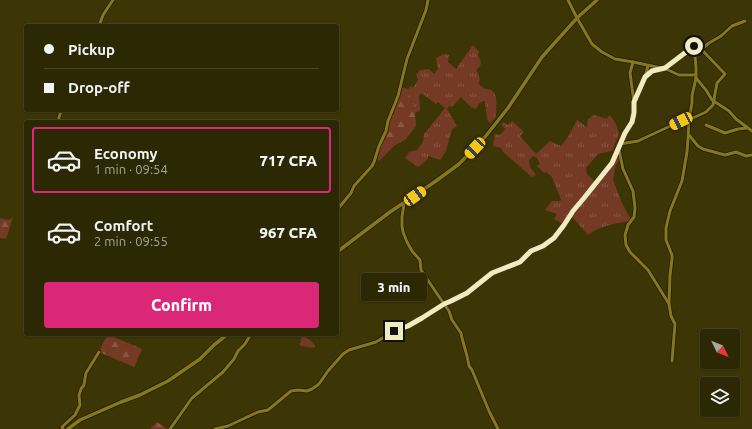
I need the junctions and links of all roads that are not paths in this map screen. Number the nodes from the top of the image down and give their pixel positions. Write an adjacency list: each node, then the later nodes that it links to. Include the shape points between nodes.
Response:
1 (114, 0): 7 (street)
2 (428, 0): 26 (street, via 374,162)
3 (568, 0): 5 (street)
4 (597, 0): 5 (street)
5 (577, 18): 10 (street, via 592,44 602,52 615,59); 25 (street, via 542,57 488,134 459,164)
6 (745, 21): 8 (street, via 732,26 704,47)
7 (100, 24)
8 (703, 51): 9 (street); 16 (street, via 725,74 717,83)
9 (695, 56): 12 (street, via 694,46); 13 (street)
10 (633, 62): 11 (street); 15 (street, via 630,73)
11 (648, 66): 12 (street); 14 (street)
12 (664, 69): 13 (street, via 679,75); 14 (street, via 652,71)
13 (696, 76): 16 (street); 17 (street)
14 (645, 77): 15 (street)
15 (634, 102): 22 (street, via 633,118)
16 (714, 102): 17 (street, via 706,112); 19 (street)
17 (689, 119): 21 (street); 22 (street, via 638,142)
18 (706, 126): 19 (street, via 724,133)
19 (747, 128): 20 (street)
20 (752, 131)
21 (688, 132): 24 (street, via 700,148 725,155 736,152 746,156); 29 (street, via 682,181 666,228 666,240 672,255)
22 (620, 144): 23 (street)
23 (619, 149): 28 (street, via 609,168 554,238 531,251 520,262 492,273 467,293); 29 (street, via 623,169 633,190 636,208 625,235 626,245 648,270)
24 (752, 155)
25 (404, 204): 27 (street); 28 (street, via 402,226 407,242 420,260 421,270)
26 (339, 208)
27 (339, 250)
28 (444, 304): 37 (street, via 427,316 376,342 348,350 312,389 292,391 268,410); 38 (street, via 461,332 469,366)
29 (669, 304): 33 (street, via 675,324)
30 (225, 336): 35 (street, via 200,359 168,381 80,420)
31 (250, 336): 36 (street, via 223,372 192,398)
32 (99, 352): 34 (street, via 86,373 79,395 80,405)
33 (672, 361)
34 (63, 429)
35 (68, 429)
36 (170, 429)
37 (215, 429)
38 (498, 429)

